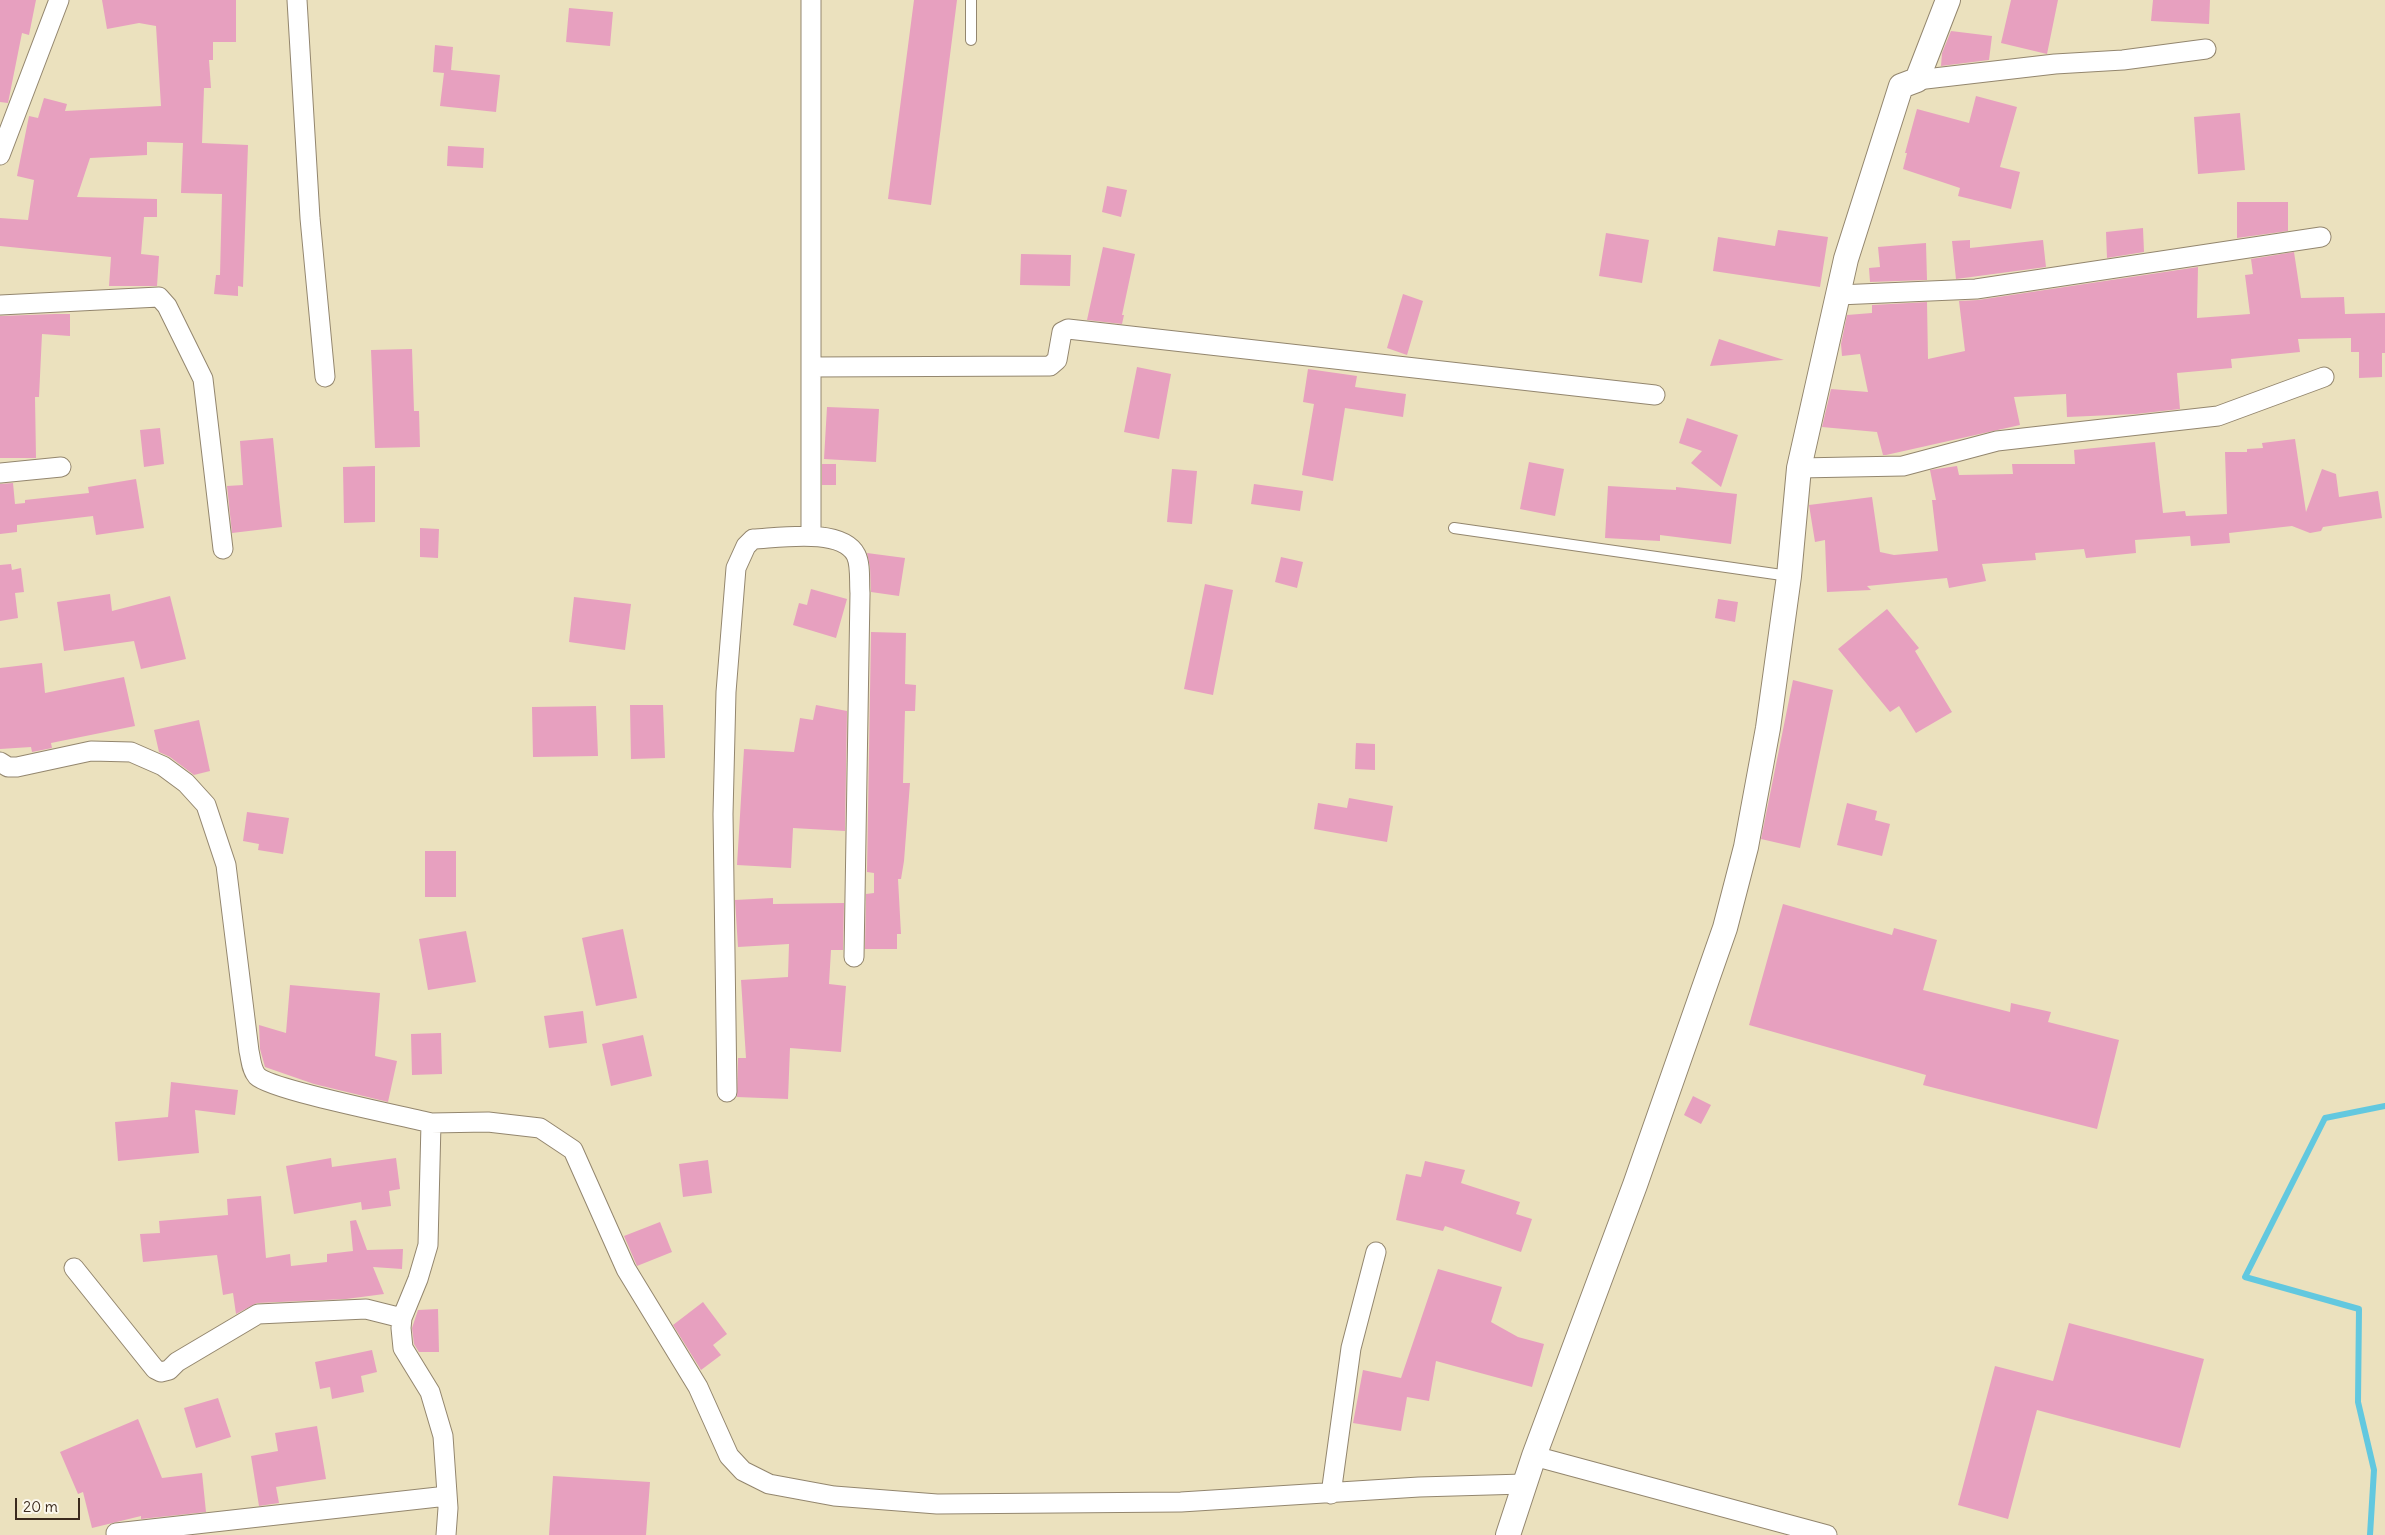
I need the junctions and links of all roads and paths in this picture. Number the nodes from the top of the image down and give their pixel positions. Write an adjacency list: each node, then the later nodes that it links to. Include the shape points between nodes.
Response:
1 (59, 0): 9 (street)
2 (297, 0): 15 (street, via 310,218)
3 (811, 0): 13 (street)
4 (970, 0): 6 (lane)
5 (1948, 0): 8 (street)
6 (971, 40)
7 (2206, 48): 8 (street, via 2123,60 2055,64)
8 (1917, 80): 11 (street, via 1901,86 1846,259)
9 (0, 155)
10 (2321, 237): 11 (street, via 1976,289)
11 (1838, 295): 18 (street)
12 (0, 305): 22 (street, via 159,297 203,379)
13 (811, 367): 16 (street, via 1050,366 1057,360 1062,332 1068,329); 21 (street)
14 (2324, 377): 18 (street, via 2218,416 1997,441 1904,466)
15 (325, 378)
16 (1655, 395)
17 (61, 467): 19 (street)
18 (1799, 468): 23 (street)
19 (0, 473)
20 (1454, 528): 23 (lane)
21 (811, 536): 25 (street, via 843,542 857,556 860,593); 26 (street, via 753,539 736,568 726,692 723,805)
22 (222, 549)
23 (1789, 576): 31 (street, via 1768,728 1746,847 1725,928 1635,1185)
24 (0, 762): 27 (street, via 8,767 17,767 91,751 131,752 164,766 186,783 206,805 226,865 249,1051 258,1077 284,1088)
25 (854, 957)
26 (727, 1092)
27 (431, 1123): 30 (street, via 428,1245); 33 (street, via 488,1122 540,1128 573,1150 626,1269 698,1386 728,1456 742,1470 769,1484 834,1496 937,1504 1181,1502)
28 (1376, 1252): 33 (street, via 1351,1348)
29 (74, 1268): 30 (street, via 155,1369 162,1372 258,1314 366,1310)
30 (402, 1318): 34 (street, via 403,1348 430,1392 443,1436)
31 (1534, 1456): 32 (street); 38 (street)
32 (1524, 1484): 33 (street); 37 (street)
33 (1331, 1494)
34 (447, 1496): 35 (street); 36 (street)
35 (116, 1533)
36 (446, 1535)
37 (1508, 1535)
38 (1827, 1535)

